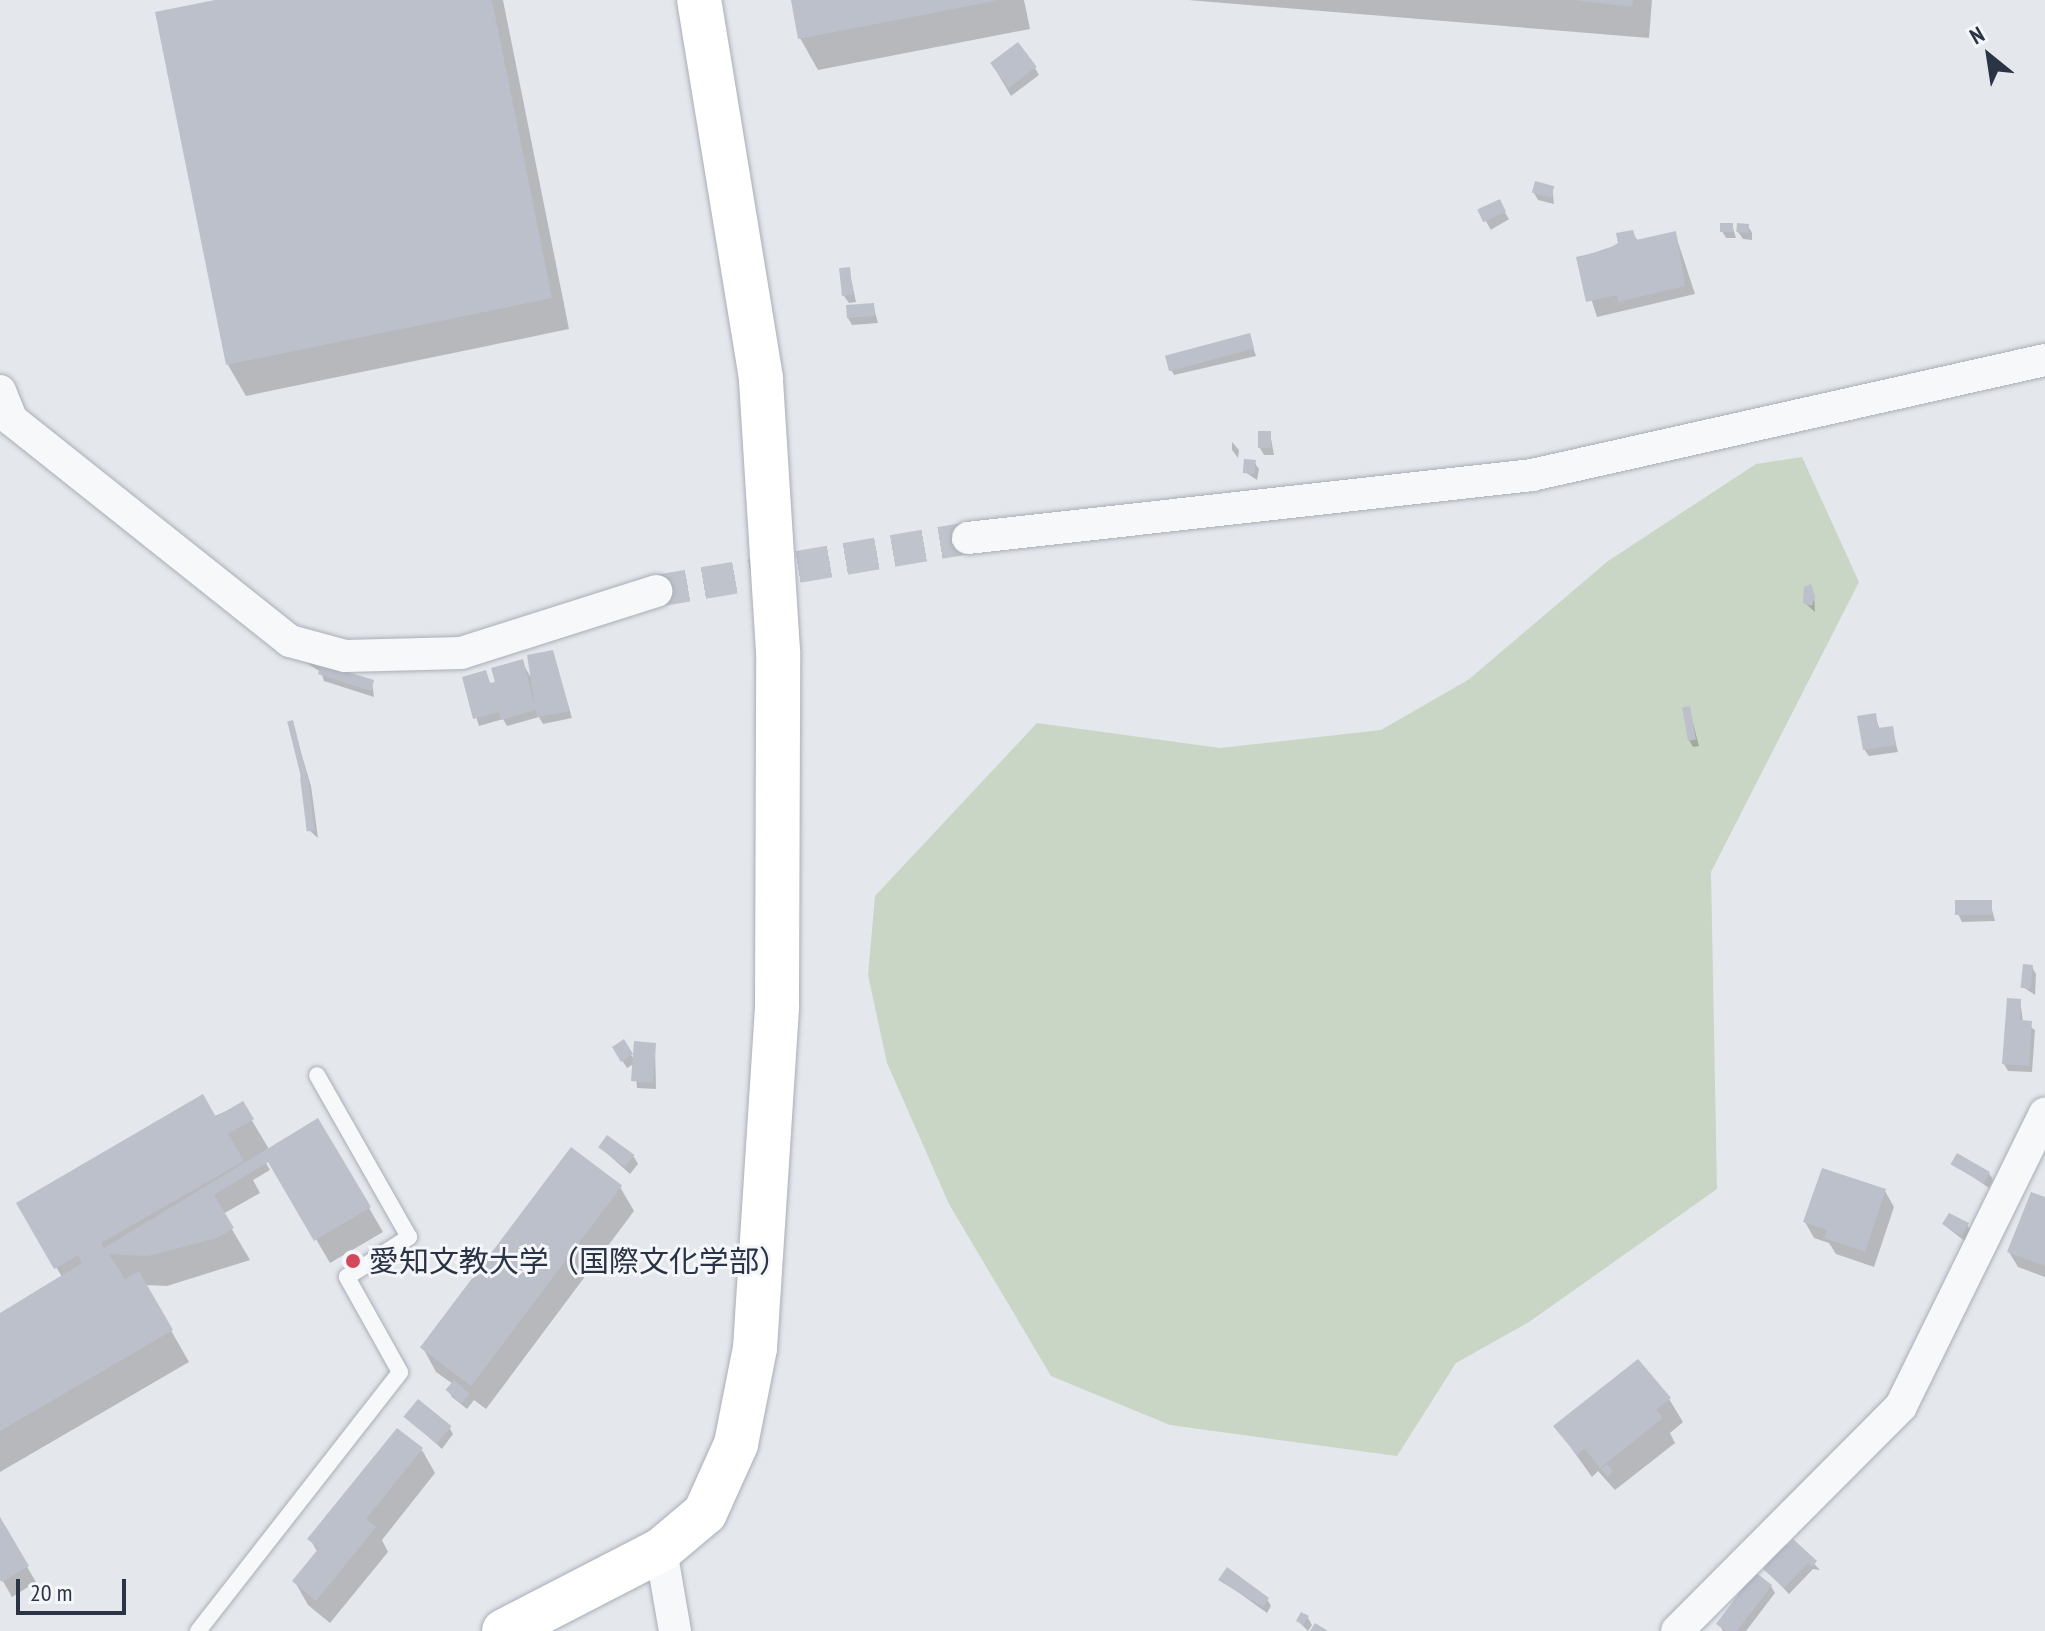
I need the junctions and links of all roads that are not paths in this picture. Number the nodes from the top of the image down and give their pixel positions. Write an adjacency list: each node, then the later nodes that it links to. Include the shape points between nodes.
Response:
1 (699, 0): 8 (street, via 761,378 778,651 777,1005 755,1348 736,1444 705,1513)
2 (2045, 360): 4 (street, via 1532,475)
3 (4, 412): 5 (street, via 290,641 345,656 461,653)
4 (968, 538)
5 (656, 591)
6 (317, 1075): 9 (lane, via 409,1237 347,1277 400,1372)
7 (2045, 1113): 12 (street, via 1901,1406)
8 (661, 1550): 10 (street); 11 (street)
9 (198, 1631)
10 (504, 1631)
11 (675, 1631)
12 (1677, 1631)

